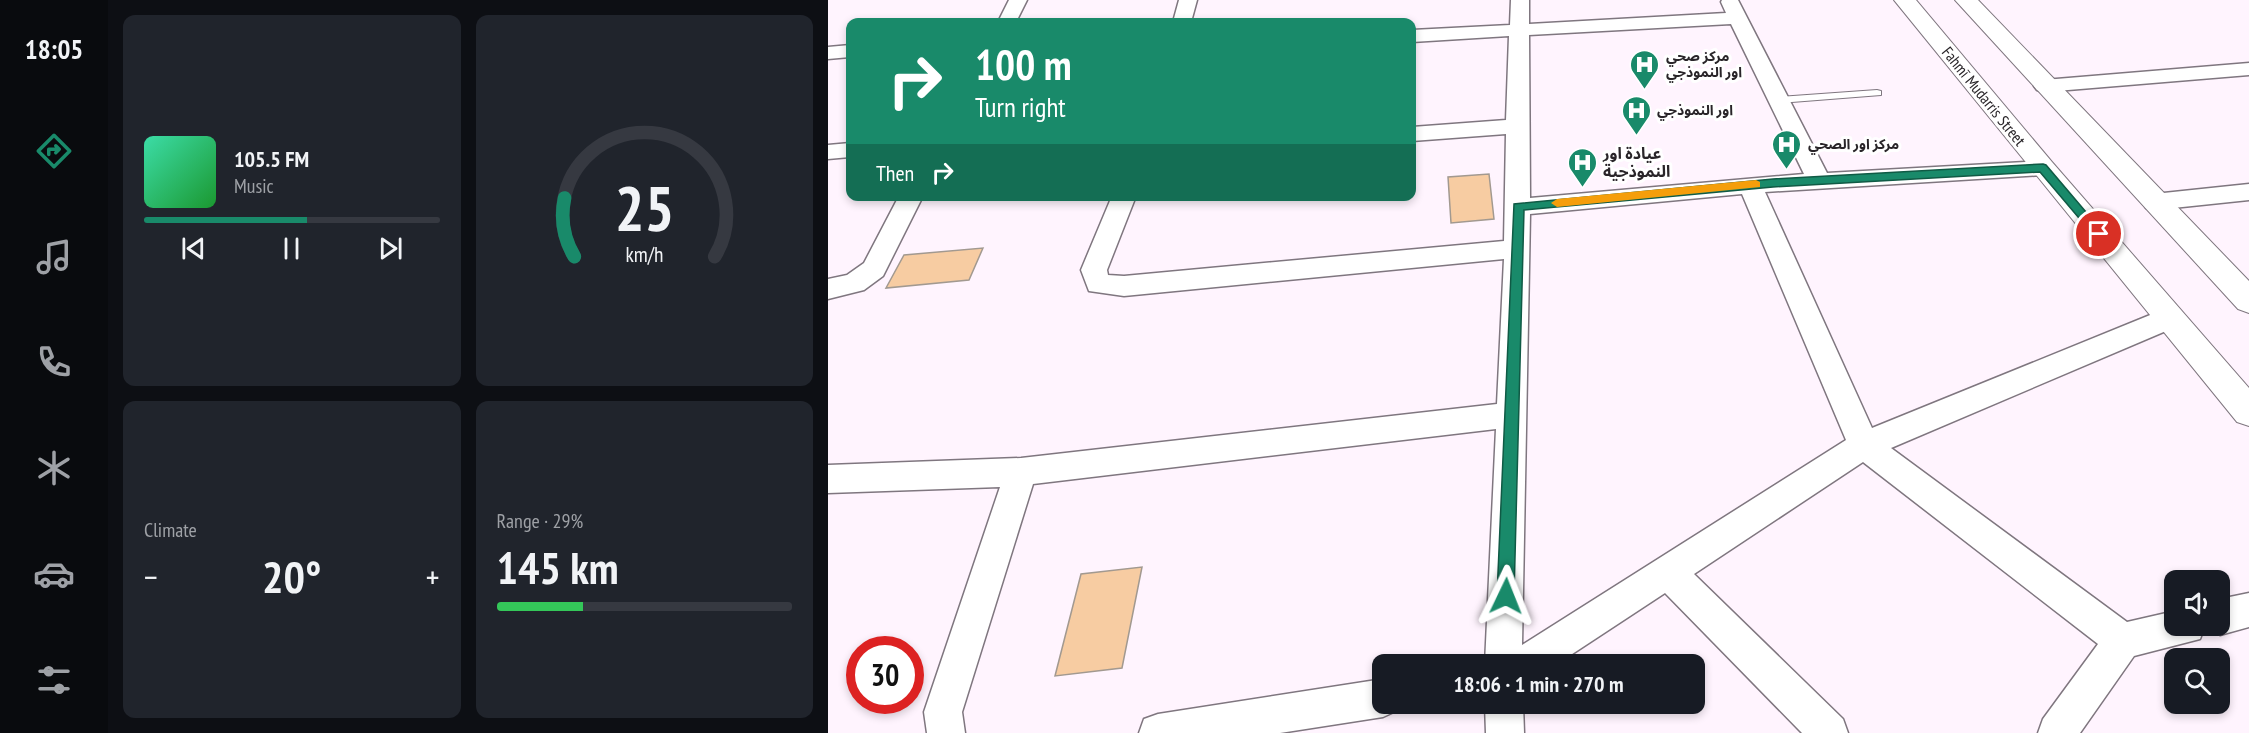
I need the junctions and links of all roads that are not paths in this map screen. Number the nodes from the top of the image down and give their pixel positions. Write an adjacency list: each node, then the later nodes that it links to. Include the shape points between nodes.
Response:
1 (1018, 0): 7 (street)
2 (1188, 0): 8 (street)
3 (1520, 0): 9 (street)
4 (1905, 0): 21 (street, Fahmī Mudarris Street)
5 (1966, 0): 14 (street)
6 (1733, 9): 9 (street); 16 (street)
7 (1009, 18)
8 (1183, 18)
9 (1518, 30): 10 (street); 17 (street)
10 (1416, 36)
11 (846, 51): 12 (street)
12 (828, 52)
13 (2249, 69): 14 (street)
14 (2044, 86): 27 (street)
15 (1877, 93): 16 (lane)
16 (1779, 100): 22 (street)
17 (1517, 126): 18 (street); 28 (street)
18 (1416, 134)
19 (846, 150): 20 (street)
20 (828, 152)
21 (2043, 168): 22 (street); 32 (street, Fahmī Mudarris Street)
22 (1819, 180): 23 (street)
23 (1750, 185): 28 (street); 35 (street)
24 (2249, 192): 27 (street)
25 (908, 201): 30 (street, via 874,269 855,283)
26 (1122, 201): 29 (street, via 1094,270 1098,284 1124,286)
27 (2154, 202): 31 (street)
28 (1518, 207): 29 (street)
29 (1515, 249): 34 (street)
30 (828, 290)
31 (2249, 301)
32 (2170, 318): 33 (street, Fahmī Mudarris Street); 35 (street)
33 (2249, 412)
34 (1512, 415): 36 (street); 43 (street)
35 (1864, 445): 38 (street); 42 (street)
36 (1021, 472): 37 (street); 47 (street, via 943,712)
37 (828, 479)
38 (1668, 572): 44 (street); 50 (street)
39 (2249, 610): 40 (street)
40 (2230, 615)
41 (2164, 631): 42 (street)
42 (2123, 641): 51 (street)
43 (1503, 654)
44 (1541, 654)
45 (1372, 700): 48 (street)
46 (1504, 714): 49 (street)
47 (946, 733)
48 (1158, 733)
49 (1505, 733)
50 (1829, 733)
51 (2057, 733)

